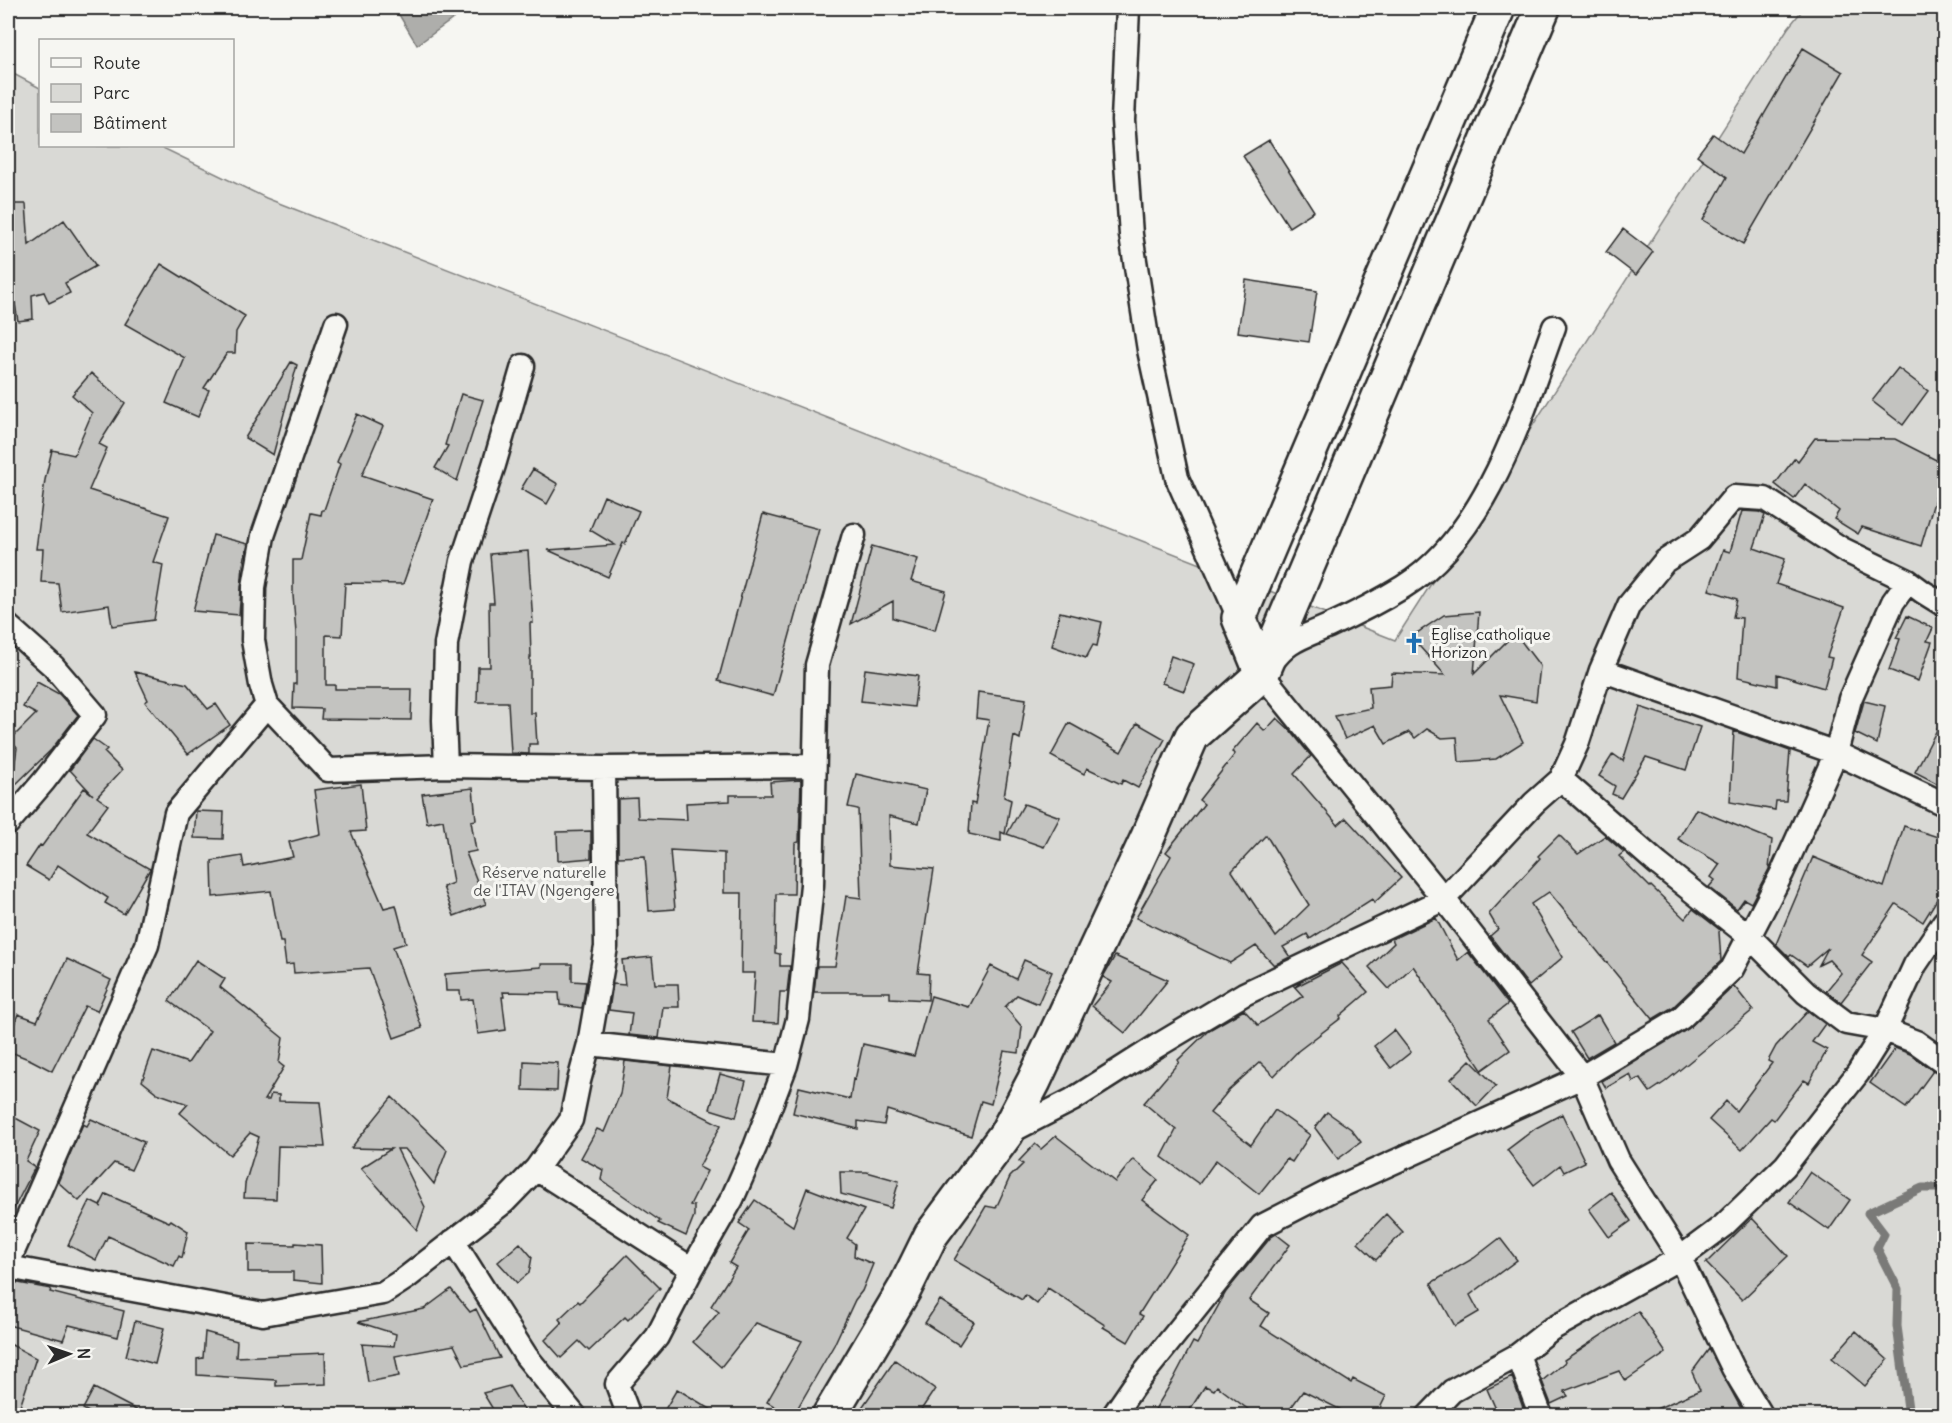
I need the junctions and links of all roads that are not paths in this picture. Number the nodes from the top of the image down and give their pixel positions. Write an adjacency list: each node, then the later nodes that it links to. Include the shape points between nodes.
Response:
1 (1128, 8): 10 (street, via 1123,120 1131,235 1149,350 1177,478)
2 (1498, 8): 10 (street)
3 (1543, 8): 13 (street)
4 (336, 324): 14 (street, via 263,536 254,587 253,640)
5 (1554, 327): 13 (street, via 1493,482 1467,524 1437,560 1405,586 1289,645)
6 (523, 366): 16 (street, via 462,561 446,644)
7 (854, 535): 17 (street, via 817,665)
8 (1908, 581): 9 (street); 12 (street, via 1842,549 1765,499 1734,497 1699,539 1665,561 1629,605); 15 (street, via 1893,602 1850,699)
9 (1944, 604)
10 (1239, 618): 13 (street)
11 (8, 626): 21 (street, via 54,666 95,715)
12 (1601, 670): 15 (street); 19 (street)
13 (1262, 674): 22 (street); 30 (street, via 1192,736)
14 (267, 705): 16 (street, via 328,770); 34 (street, via 176,813 147,945)
15 (1836, 753): 20 (street); 24 (street)
16 (446, 766): 18 (street)
17 (814, 766): 18 (street); 28 (street, via 812,885 798,1019)
18 (604, 768): 26 (street, via 606,947)
19 (1561, 779): 22 (street); 24 (street, via 1658,864)
20 (1944, 804)
21 (8, 823)
22 (1444, 898): 29 (street); 30 (street, via 1244,994 1072,1100)
23 (1944, 922): 25 (street, via 1915,965)
24 (1749, 936): 25 (street, via 1806,993 1846,1023); 29 (street, via 1732,969 1681,1018)
25 (1885, 1030): 27 (street, via 1916,1042); 33 (street, via 1858,1073 1785,1166 1723,1226)
26 (589, 1044): 28 (street); 31 (street, via 572,1120)
27 (1944, 1062)
28 (786, 1065): 35 (street, via 732,1199)
29 (1582, 1077): 33 (street, via 1618,1160); 40 (street, via 1330,1191 1262,1226)
30 (1006, 1134): 39 (street, via 930,1235 904,1288)
31 (536, 1169): 32 (street, via 504,1203); 35 (street)
32 (453, 1240): 34 (street, via 383,1293 263,1314); 37 (street, via 526,1356)
33 (1680, 1258): 36 (street, via 1550,1330); 43 (street, via 1733,1368)
34 (8, 1265)
35 (692, 1269): 38 (street, via 657,1337 617,1384)
36 (1518, 1355): 41 (street, via 1452,1392); 42 (street)
37 (575, 1416)
38 (629, 1416)
39 (829, 1416)
40 (1113, 1416)
41 (1428, 1416)
42 (1541, 1416)
43 (1762, 1416)

